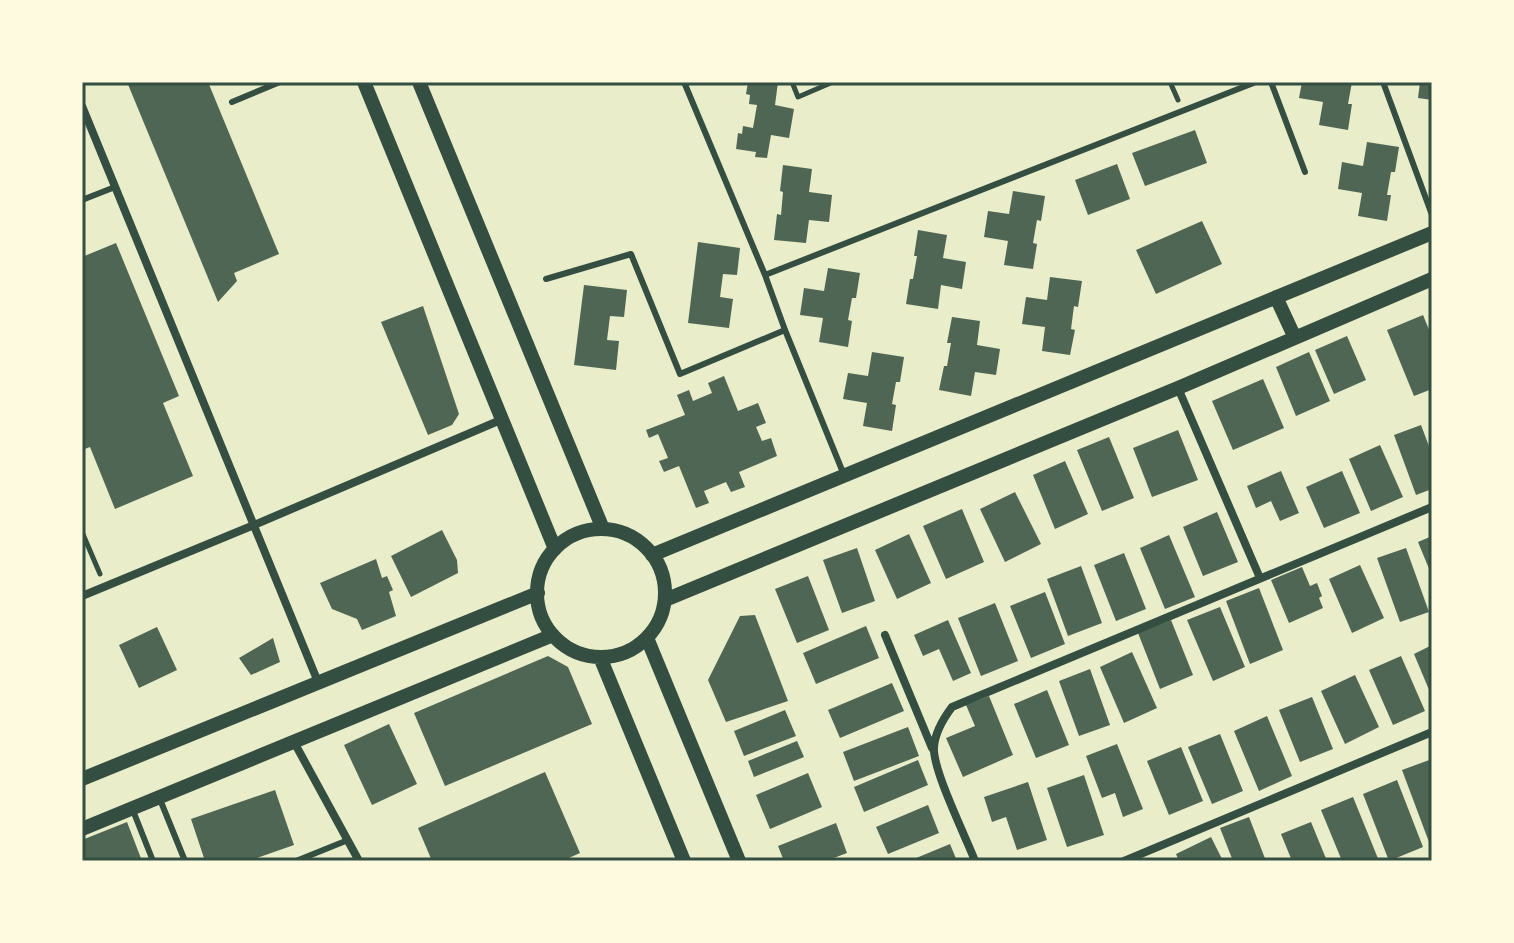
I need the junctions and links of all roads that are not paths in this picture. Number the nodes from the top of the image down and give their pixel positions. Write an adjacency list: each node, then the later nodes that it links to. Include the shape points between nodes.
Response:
1 (280, 82): 8 (lane)
2 (364, 82): 22 (street)
3 (419, 82): 26 (street)
4 (684, 82): 15 (lane)
5 (1256, 82): 15 (lane)
6 (1271, 82): 10 (lane)
7 (1383, 82): 13 (lane)
8 (232, 102)
9 (82, 106): 11 (street)
10 (1305, 172)
11 (115, 187): 12 (lane); 25 (street)
12 (82, 200)
13 (1432, 215)
14 (1428, 234): 18 (street)
15 (765, 275): 19 (lane)
16 (546, 279): 19 (lane, via 631,254 680,374)
17 (1432, 279): 20 (street)
18 (1276, 297): 20 (street); 23 (street)
19 (785, 330): 23 (lane)
20 (1295, 338): 21 (street)
21 (1178, 388): 29 (street); 32 (street)
22 (503, 419): 25 (street); 27 (street)
23 (844, 476): 28 (street)
24 (1432, 507): 29 (street)
25 (254, 525): 31 (street); 37 (street)
26 (603, 529): 27 (street, via 577,534); 28 (street, via 631,536)
27 (555, 549): 30 (street)
28 (652, 555): 32 (street)
29 (1260, 578): 40 (street, via 962,701 943,719)
30 (538, 593): 33 (street); 37 (street)
31 (82, 596)
32 (665, 600): 35 (street)
33 (553, 635): 36 (street, via 567,647); 39 (street)
34 (885, 635): 40 (street)
35 (647, 638): 36 (street, via 626,653); 51 (street)
36 (600, 657): 50 (street)
37 (318, 682): 41 (street)
38 (1432, 732): 53 (street)
39 (294, 742): 42 (street); 45 (street)
40 (933, 751): 52 (street)
41 (82, 779)
42 (159, 797): 43 (street); 47 (lane)
43 (132, 808): 44 (street); 46 (lane)
44 (82, 829)
45 (348, 840): 48 (lane); 49 (street)
46 (153, 861)
47 (185, 861)
48 (296, 861)
49 (359, 861)
50 (684, 861)
51 (739, 861)
52 (975, 861)
53 (1124, 861)

